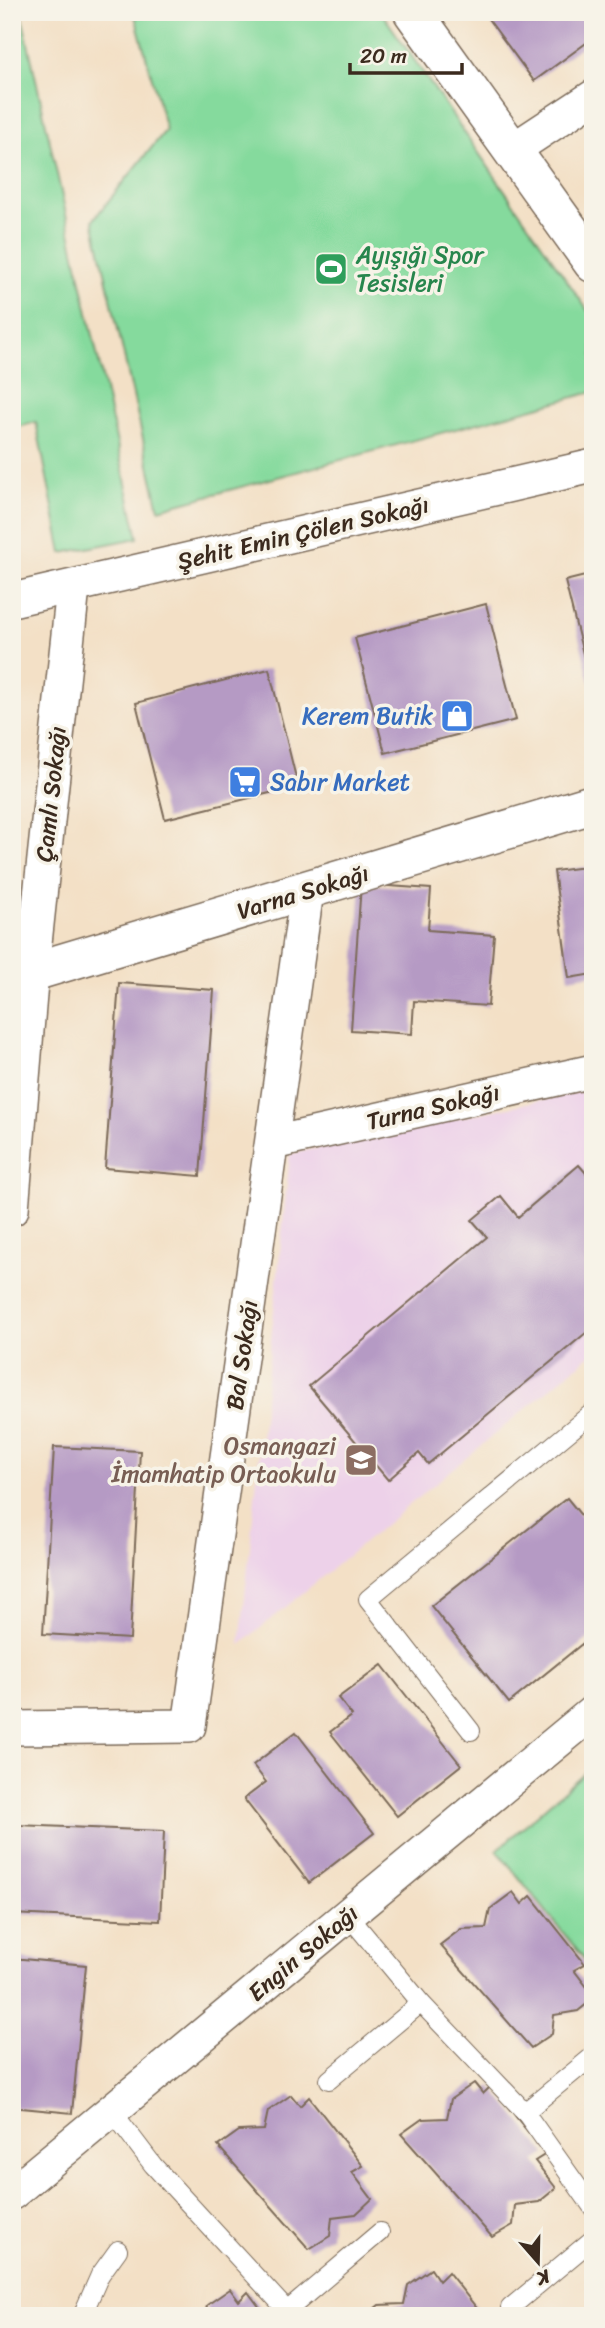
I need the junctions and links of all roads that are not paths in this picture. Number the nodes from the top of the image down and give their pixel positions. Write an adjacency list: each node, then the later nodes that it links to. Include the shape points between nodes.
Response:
1 (414, 12): 3 (street)
2 (593, 97): 3 (street)
3 (514, 149): 4 (street)
4 (593, 263)
5 (593, 466): 6 (street, Şehit Emin Çölen Sokağı)
6 (73, 588): 7 (street, Şehit Emin Çölen Sokağı); 10 (street, Çamlı Sokağı)
7 (12, 600)
8 (593, 804): 9 (street, Varna Sokağı)
9 (307, 891): 10 (street, Varna Sokağı); 12 (street, Bal Sokağı)
10 (22, 975): 13 (street, Çamlı Sokağı)
11 (593, 1071): 12 (street, Turna Sokağı)
12 (273, 1143): 16 (street, Bal Sokağı, via 189,1726)
13 (12, 1209)
14 (593, 1412): 17 (lane, via 368,1599)
15 (593, 1712): 18 (street, Engin Sokağı)
16 (12, 1728)
17 (471, 1731)
18 (348, 1915): 19 (lane); 22 (street, Engin Sokağı)
19 (421, 2003): 21 (lane); 23 (lane)
20 (593, 2056): 23 (lane)
21 (329, 2080)
22 (112, 2111): 24 (street, Engin Sokağı); 30 (lane, via 153,2165)
23 (525, 2112): 25 (lane)
24 (12, 2193)
25 (593, 2208)
26 (380, 2232): 30 (lane)
27 (593, 2239): 29 (lane)
28 (117, 2250): 31 (lane, via 85,2309)
29 (510, 2308)
30 (290, 2313)
31 (87, 2316)

